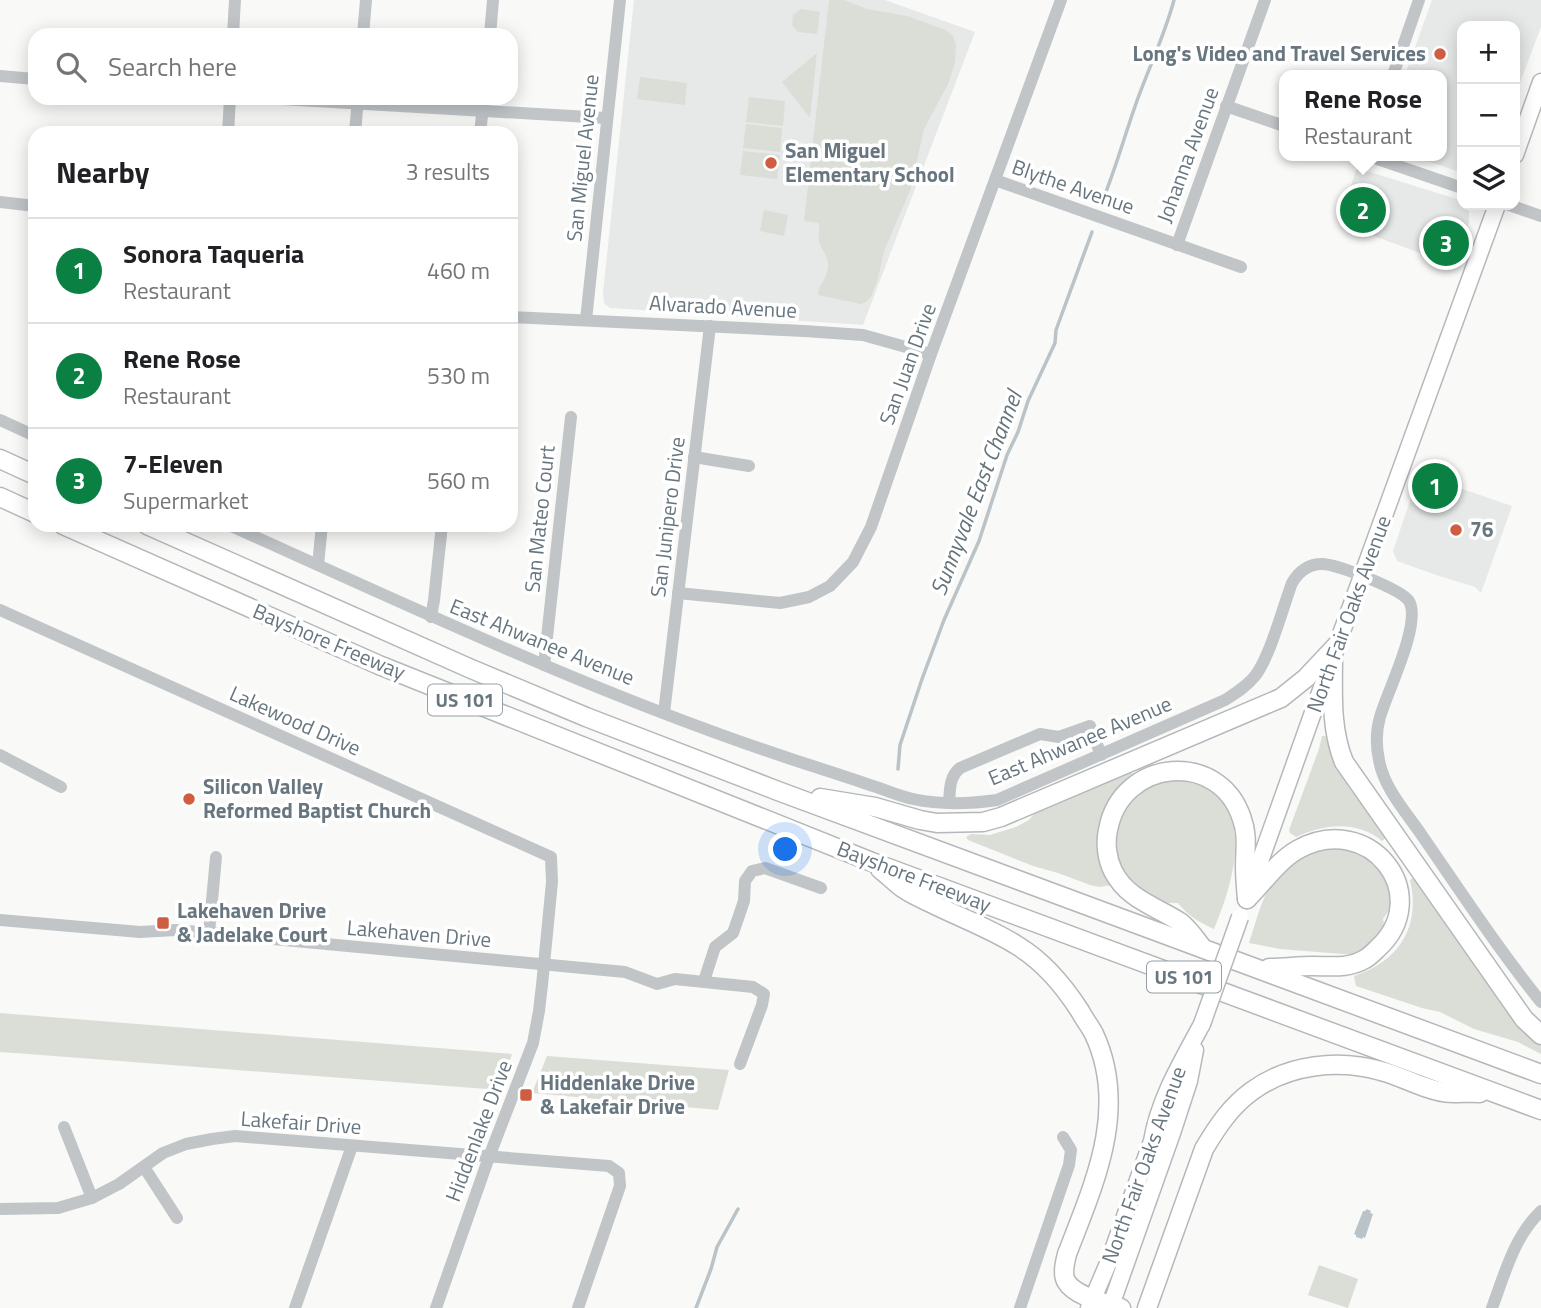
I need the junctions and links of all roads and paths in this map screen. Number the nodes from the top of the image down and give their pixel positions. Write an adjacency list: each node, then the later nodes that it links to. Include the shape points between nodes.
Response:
1 (234, 0): 8 (street)
2 (366, 0): 9 (street)
3 (493, 0): 10 (street)
4 (620, 0): 19 (street, San Miguel Avenue)
5 (1061, 0): 26 (street, San Juan Drive)
6 (1265, 0): 18 (street, Johanna Avenue)
7 (1419, 0): 11 (street)
8 (233, 28)
9 (364, 28)
10 (491, 28)
11 (1395, 70)
12 (0, 76): 13 (street)
13 (28, 78)
14 (1541, 82): 24 (main road)
15 (230, 105): 21 (street)
16 (358, 105): 22 (street)
17 (484, 105): 19 (street); 23 (street)
18 (1226, 106): 20 (street); 33 (street, Johanna Avenue)
19 (606, 118): 36 (street, San Miguel Avenue)
20 (1279, 125)
21 (228, 126)
22 (356, 126)
23 (482, 126)
24 (1518, 147)
25 (1384, 161): 27 (street)
26 (995, 180): 33 (street, Blythe Avenue); 38 (street, San Juan Drive)
27 (1457, 186)
28 (0, 202): 29 (street)
29 (28, 205)
30 (1520, 209): 32 (street)
31 (1495, 210): 54 (main road, North Fair Oaks Avenue)
32 (1541, 216)
33 (1177, 245): 34 (street, Blythe Avenue)
34 (1241, 267)
35 (518, 317): 36 (street, Alvarado Avenue)
36 (586, 320): 37 (street, Alvarado Avenue)
37 (710, 326): 38 (street, Alvarado Avenue, via 863,335); 42 (street, San Junipero Drive)
38 (931, 354): 55 (street, San Juan Drive, via 871,527 853,562 830,586 809,597 780,603)
39 (570, 417): 59 (street, San Mateo Court)
40 (0, 420): 41 (street)
41 (28, 433)
42 (695, 457): 44 (street); 55 (street, San Junipero Drive)
43 (0, 459): 45 (highway)
44 (750, 466)
45 (28, 472)
46 (0, 497): 47 (highway)
47 (28, 510)
48 (79, 532): 67 (highway, Bayshore Freeway / US 101, via 379,665)
49 (163, 532): 64 (highway, Bayshore Freeway / US 101, via 469,668)
50 (245, 532): 53 (street, East Ahwanee Avenue)
51 (321, 532): 53 (street)
52 (441, 532): 57 (street)
53 (318, 565): 57 (street, East Ahwanee Avenue)
54 (1362, 577): 58 (main road, North Fair Oaks Avenue); 62 (street, East Ahwanee Avenue, via 1321,564 1303,568 1292,583 1267,652 1243,688 1225,701); 76 (street, East Ahwanee Avenue, via 1403,595 1413,614 1377,731 1379,763 1386,782)
55 (678, 593): 60 (street, San Junipero Drive)
56 (0, 610): 73 (street, Lakewood Drive, via 551,857)
57 (431, 617): 59 (street, East Ahwanee Avenue)
58 (1335, 649): 64 (highway, via 1273,702 983,822 937,823); 69 (main road, North Fair Oaks Avenue); 78 (highway, via 1335,729 1344,762 1524,1019)
59 (544, 665): 60 (street, East Ahwanee Avenue)
60 (664, 713): 65 (street, East Ahwanee Avenue, via 911,799)
61 (0, 755): 63 (street)
62 (1101, 755): 65 (street, East Ahwanee Avenue, via 997,800); 65 (street, via 1090,726 1059,737 1040,734 960,768 952,778)
63 (61, 787)
64 (778, 791): 72 (highway, Bayshore Freeway / US 101)
65 (949, 803)
66 (216, 858): 71 (street)
67 (872, 862): 81 (highway, Bayshore Freeway / US 101); 92 (highway, via 905,891 993,932 1038,960 1068,993 1094,1033 1108,1085 1106,1140 1064,1268 1066,1280)
68 (821, 888): 75 (street, via 765,868 752,871 745,881 744,901 733,933 715,947)
69 (1247, 899): 72 (highway, via 1245,828 1233,799 1218,783 1177,770 1150,775 1125,794 1111,816 1107,837 1112,869 1139,901 1182,924); 74 (highway, via 1296,851 1333,839 1357,842 1378,854 1399,892 1395,925 1366,959 1335,967); 77 (main road, North Fair Oaks Avenue, bridge)
70 (0, 920): 71 (street, Lakehaven Drive)
71 (209, 933): 73 (street, Lakehaven Drive)
72 (1204, 948): 74 (highway, Bayshore Freeway / US 101)
73 (544, 965): 75 (street, Lakehaven Drive, via 625,972 657,984 675,979); 86 (street, Hiddenlake Drive, via 533,1043)
74 (1260, 969): 80 (highway, Bayshore Freeway / US 101)
75 (704, 981): 79 (street, via 753,987 764,994)
76 (1541, 1002)
77 (1202, 1024): 92 (main road, North Fair Oaks Avenue, via 1165,1097); 94 (main road, North Fair Oaks Avenue, via 1189,1081)
78 (1541, 1035)
79 (740, 1064)
80 (1541, 1074)
81 (1496, 1093): 82 (highway, Bayshore Freeway / US 101); 93 (highway, via 1441,1092 1354,1065 1299,1069 1252,1091 1217,1127 1204,1149)
82 (1541, 1110)
83 (64, 1127): 88 (street)
84 (1063, 1137): 98 (street, via 1072,1150 1069,1165)
85 (352, 1146): 86 (street, Lakefair Drive); 87 (street, Lakefair Drive, via 235,1136 186,1144); 95 (street)
86 (489, 1157): 96 (street, Hiddenlake Drive); 97 (street, Lakefair Drive, via 601,1165 619,1173 616,1203)
87 (144, 1167): 88 (street, Lakefair Drive); 91 (street)
88 (92, 1198): 89 (street, Lakefair Drive, via 58,1208)
89 (0, 1209)
90 (1541, 1211): 99 (street, via 1517,1242)
91 (177, 1218)
92 (1091, 1303): 94 (highway)
93 (1148, 1305): 94 (highway)
94 (1117, 1307)
95 (295, 1308)
96 (436, 1308)
97 (578, 1308)
98 (1020, 1308)
99 (1492, 1308)

